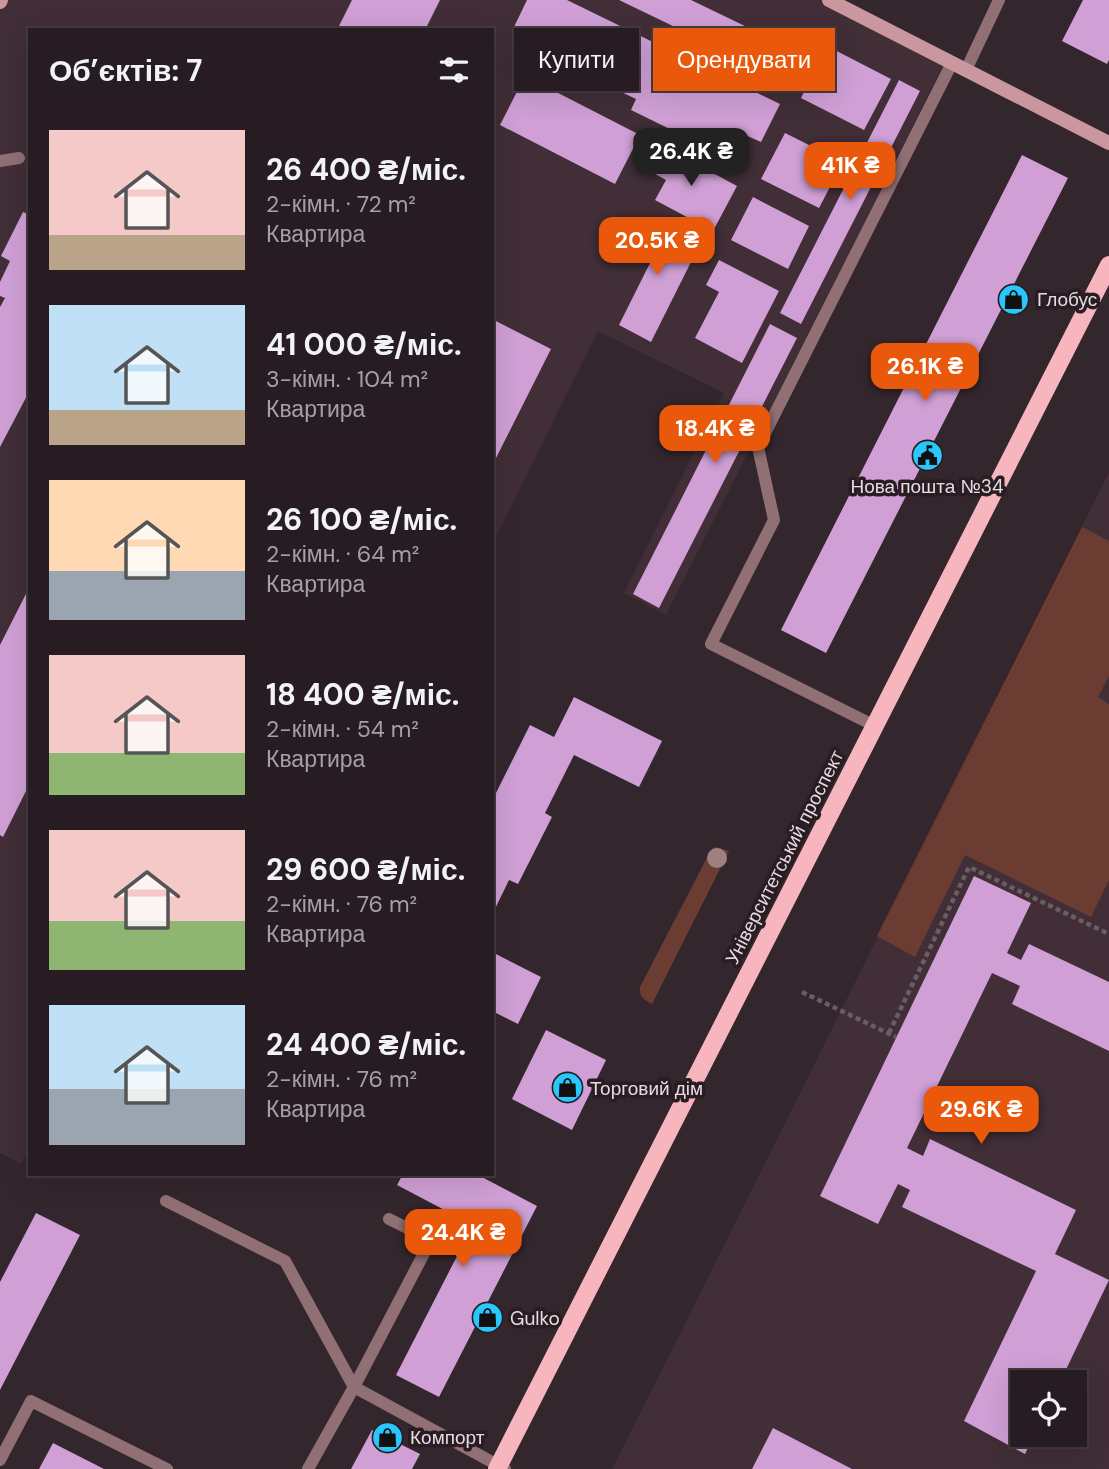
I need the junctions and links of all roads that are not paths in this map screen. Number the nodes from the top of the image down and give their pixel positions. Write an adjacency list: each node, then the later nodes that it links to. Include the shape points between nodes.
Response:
1 (829, 0): 3 (street)
2 (999, 0): 4 (lane)
3 (952, 63): 4 (street); 9 (lane, via 758,447 774,520 711,644)
4 (966, 70): 5 (street)
5 (1109, 143)
6 (19, 158): 7 (lane)
7 (0, 161)
8 (1109, 265): 9 (main road, Університетський проспект)
9 (875, 726): 14 (main road, Університетський проспект)
10 (166, 1201): 12 (lane, via 285,1261)
11 (389, 1219): 12 (lane, via 431,1240)
12 (354, 1387): 14 (lane); 16 (lane)
13 (0, 1460): 15 (lane, via 31,1401)
14 (501, 1468)
15 (167, 1469)
16 (309, 1469)

